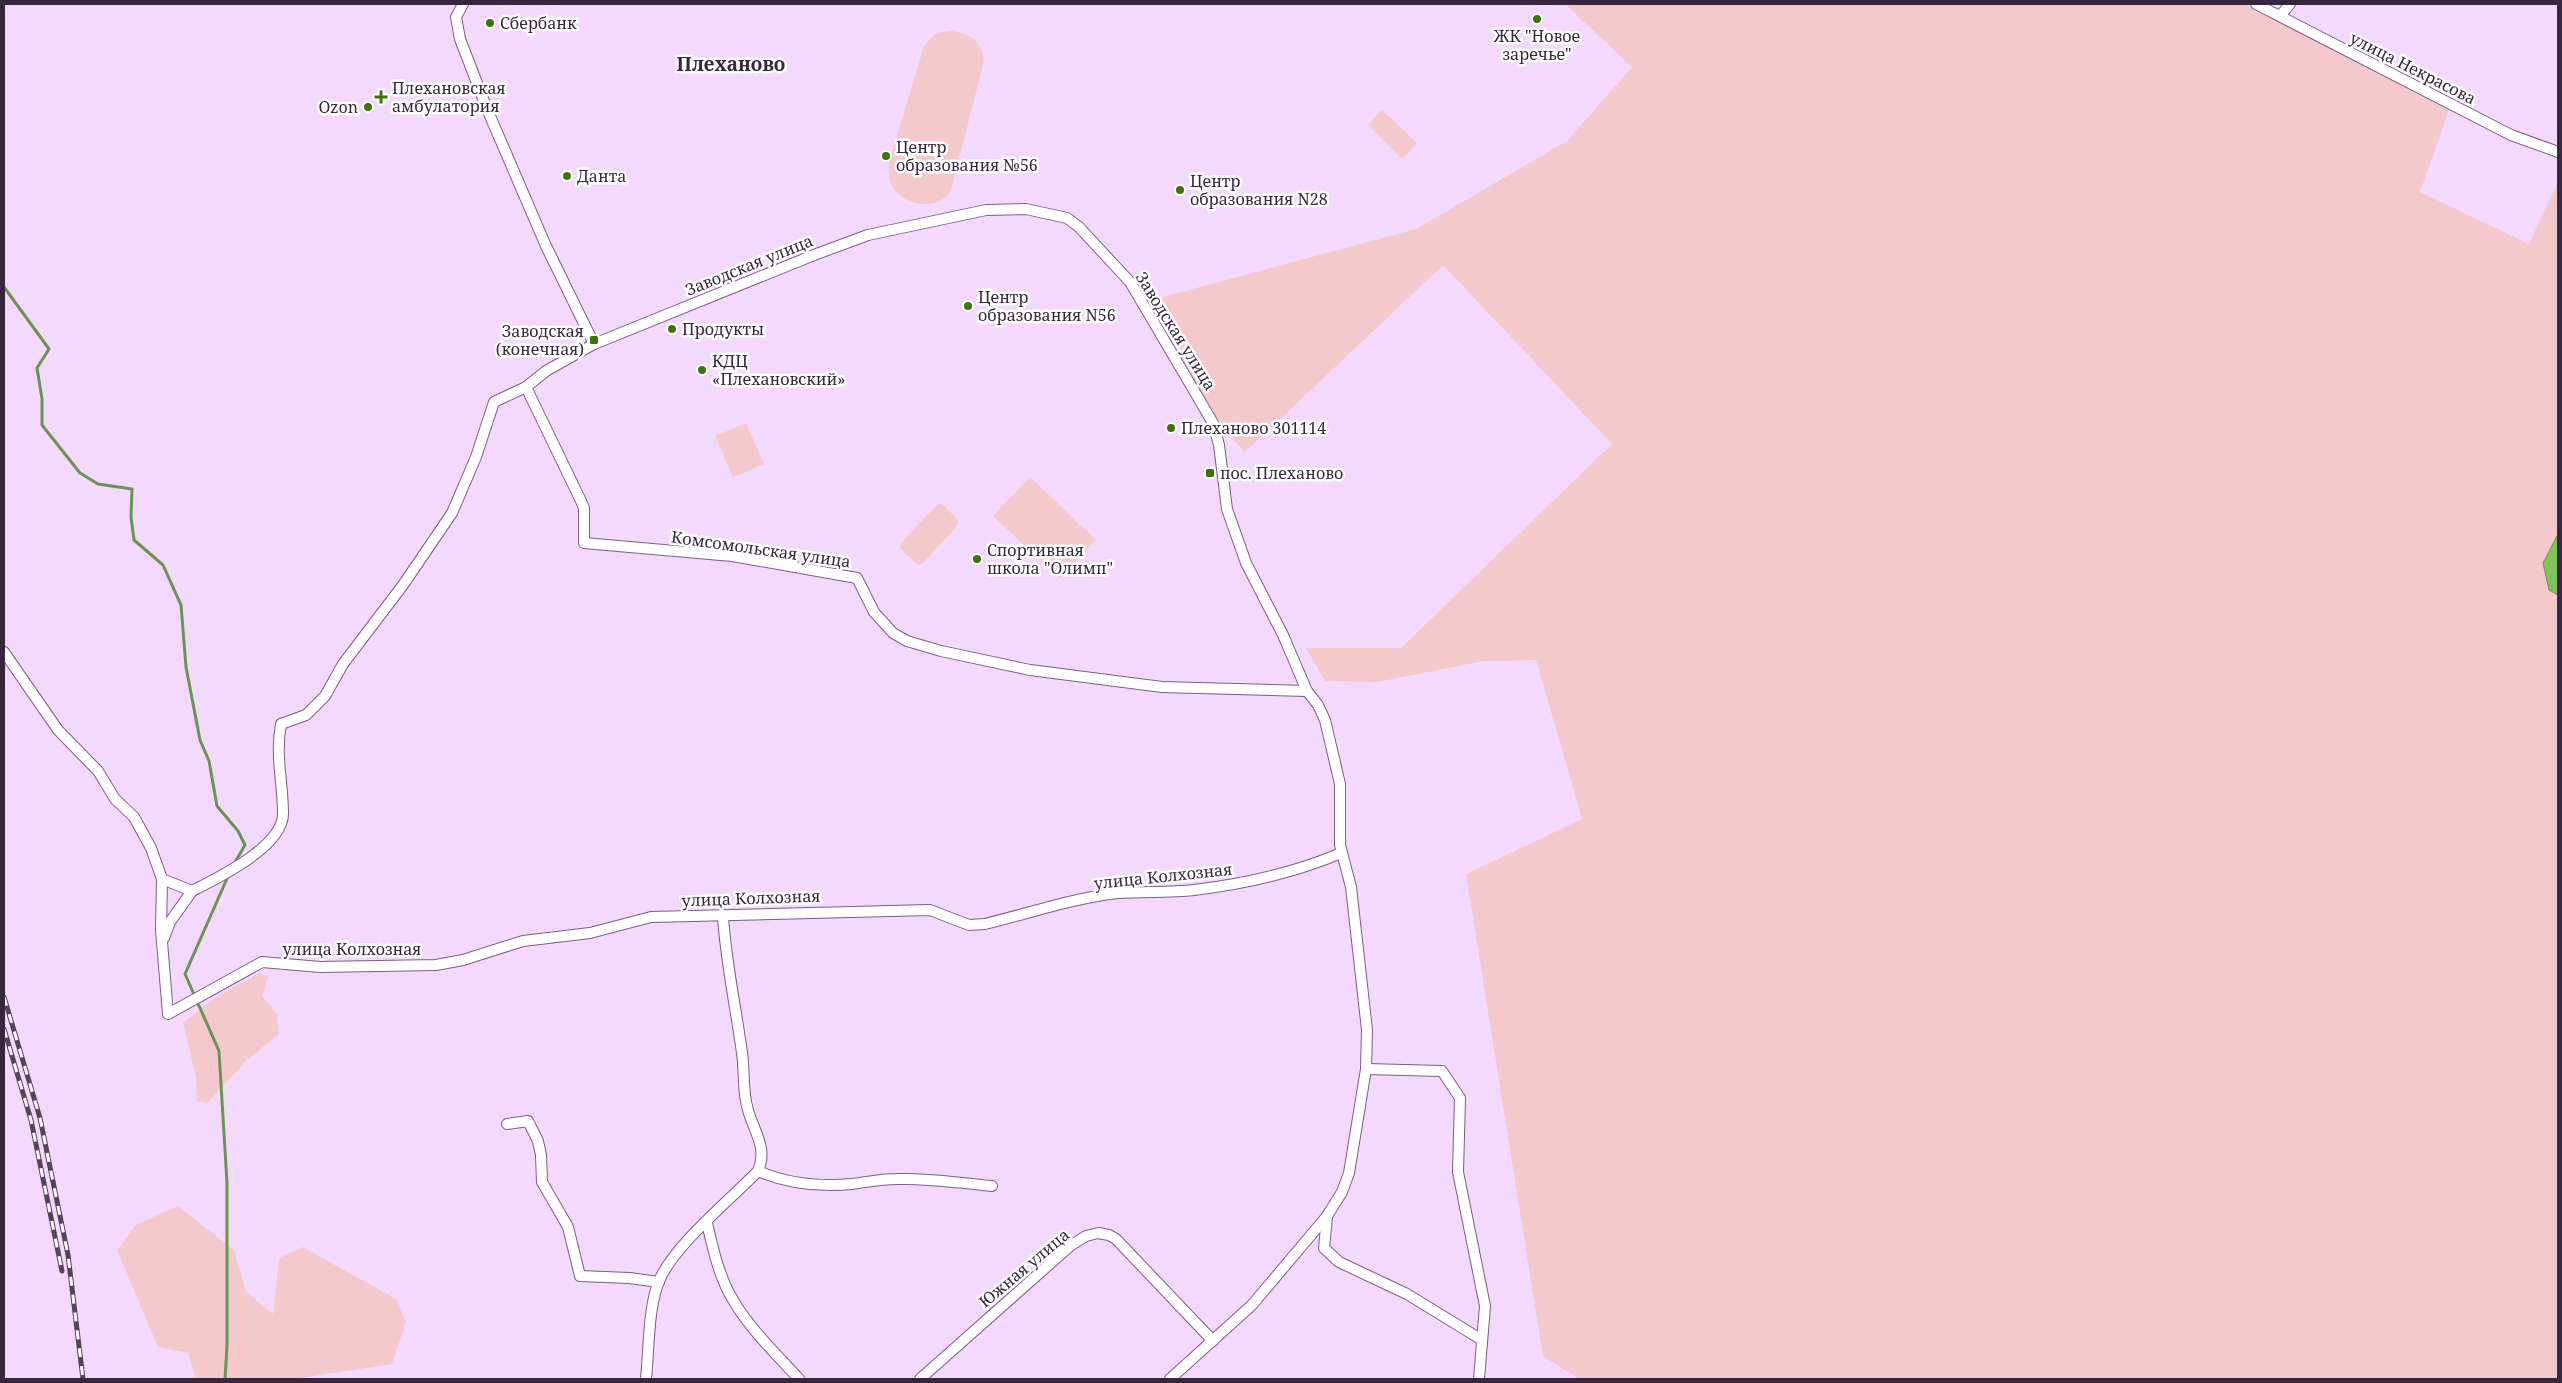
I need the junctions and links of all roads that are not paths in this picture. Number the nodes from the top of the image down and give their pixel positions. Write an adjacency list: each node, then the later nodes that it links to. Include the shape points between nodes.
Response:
1 (463, 4): 6 (street, via 456,22 464,48 546,246)
2 (2256, 4): 4 (street, улица Некрасова)
3 (2290, 4): 4 (street)
4 (2280, 16): 5 (street, улица Некрасова, via 2511,135)
5 (2558, 152)
6 (594, 344): 7 (street, Заводская улица, via 546,371); 9 (street, Заводская улица, via 868,235 998,208 1041,211 1067,218 1130,282 1206,408 1219,445 1227,509 1246,563)
7 (526, 387): 9 (street, Комсомольская улица, via 584,508 584,542 732,556 857,578 874,612 898,637 975,659 1030,670 1162,687); 12 (street, Заводская улица, via 494,402 452,514 343,664 320,703 306,715 281,724 278,770 283,814 275,833 244,863)
8 (4, 652): 11 (street, via 58,730 98,771 115,800 134,817 151,848)
9 (1307, 690): 10 (street, Заводская улица, via 1325,720 1337,766 1341,796)
10 (1341, 853): 13 (street, улица Колхозная, via 1302,868 1251,881 1193,890 1118,894 1061,904 985,924 969,925 930,910 772,912); 15 (street, Заводская улица, via 1352,894 1366,1012)
11 (162, 879): 12 (street); 14 (street)
12 (192, 891): 14 (street, via 170,922)
13 (723, 917): 14 (street, улица Колхозная, via 651,917 590,933 523,941 436,965 320,967 262,962 168,1014); 17 (street, via 727,963 743,1057 743,1088 748,1112 763,1148)
14 (162, 941)
15 (1366, 1069): 19 (street, Заводская улица, via 1349,1173); 22 (street, via 1442,1071 1460,1098 1458,1172 1485,1306)
16 (507, 1124): 21 (street, via 528,1121 534,1130 541,1155 542,1182 568,1227 580,1276)
17 (758, 1171): 18 (street, via 786,1182 814,1185 899,1178); 20 (street)
18 (992, 1186)
19 (1330, 1212): 22 (street, via 1324,1248 1339,1262 1407,1294); 23 (street, via 1252,1305)
20 (707, 1223): 21 (street, via 677,1253); 25 (street, via 718,1265 733,1300 756,1332)
21 (659, 1282): 24 (street)
22 (1482, 1340): 28 (street)
23 (1213, 1341): 26 (street, Южная улица, via 1116,1240 1096,1233 1082,1238 1060,1254); 27 (street)
24 (646, 1379)
25 (799, 1379)
26 (920, 1379)
27 (1170, 1379)
28 (1479, 1379)

